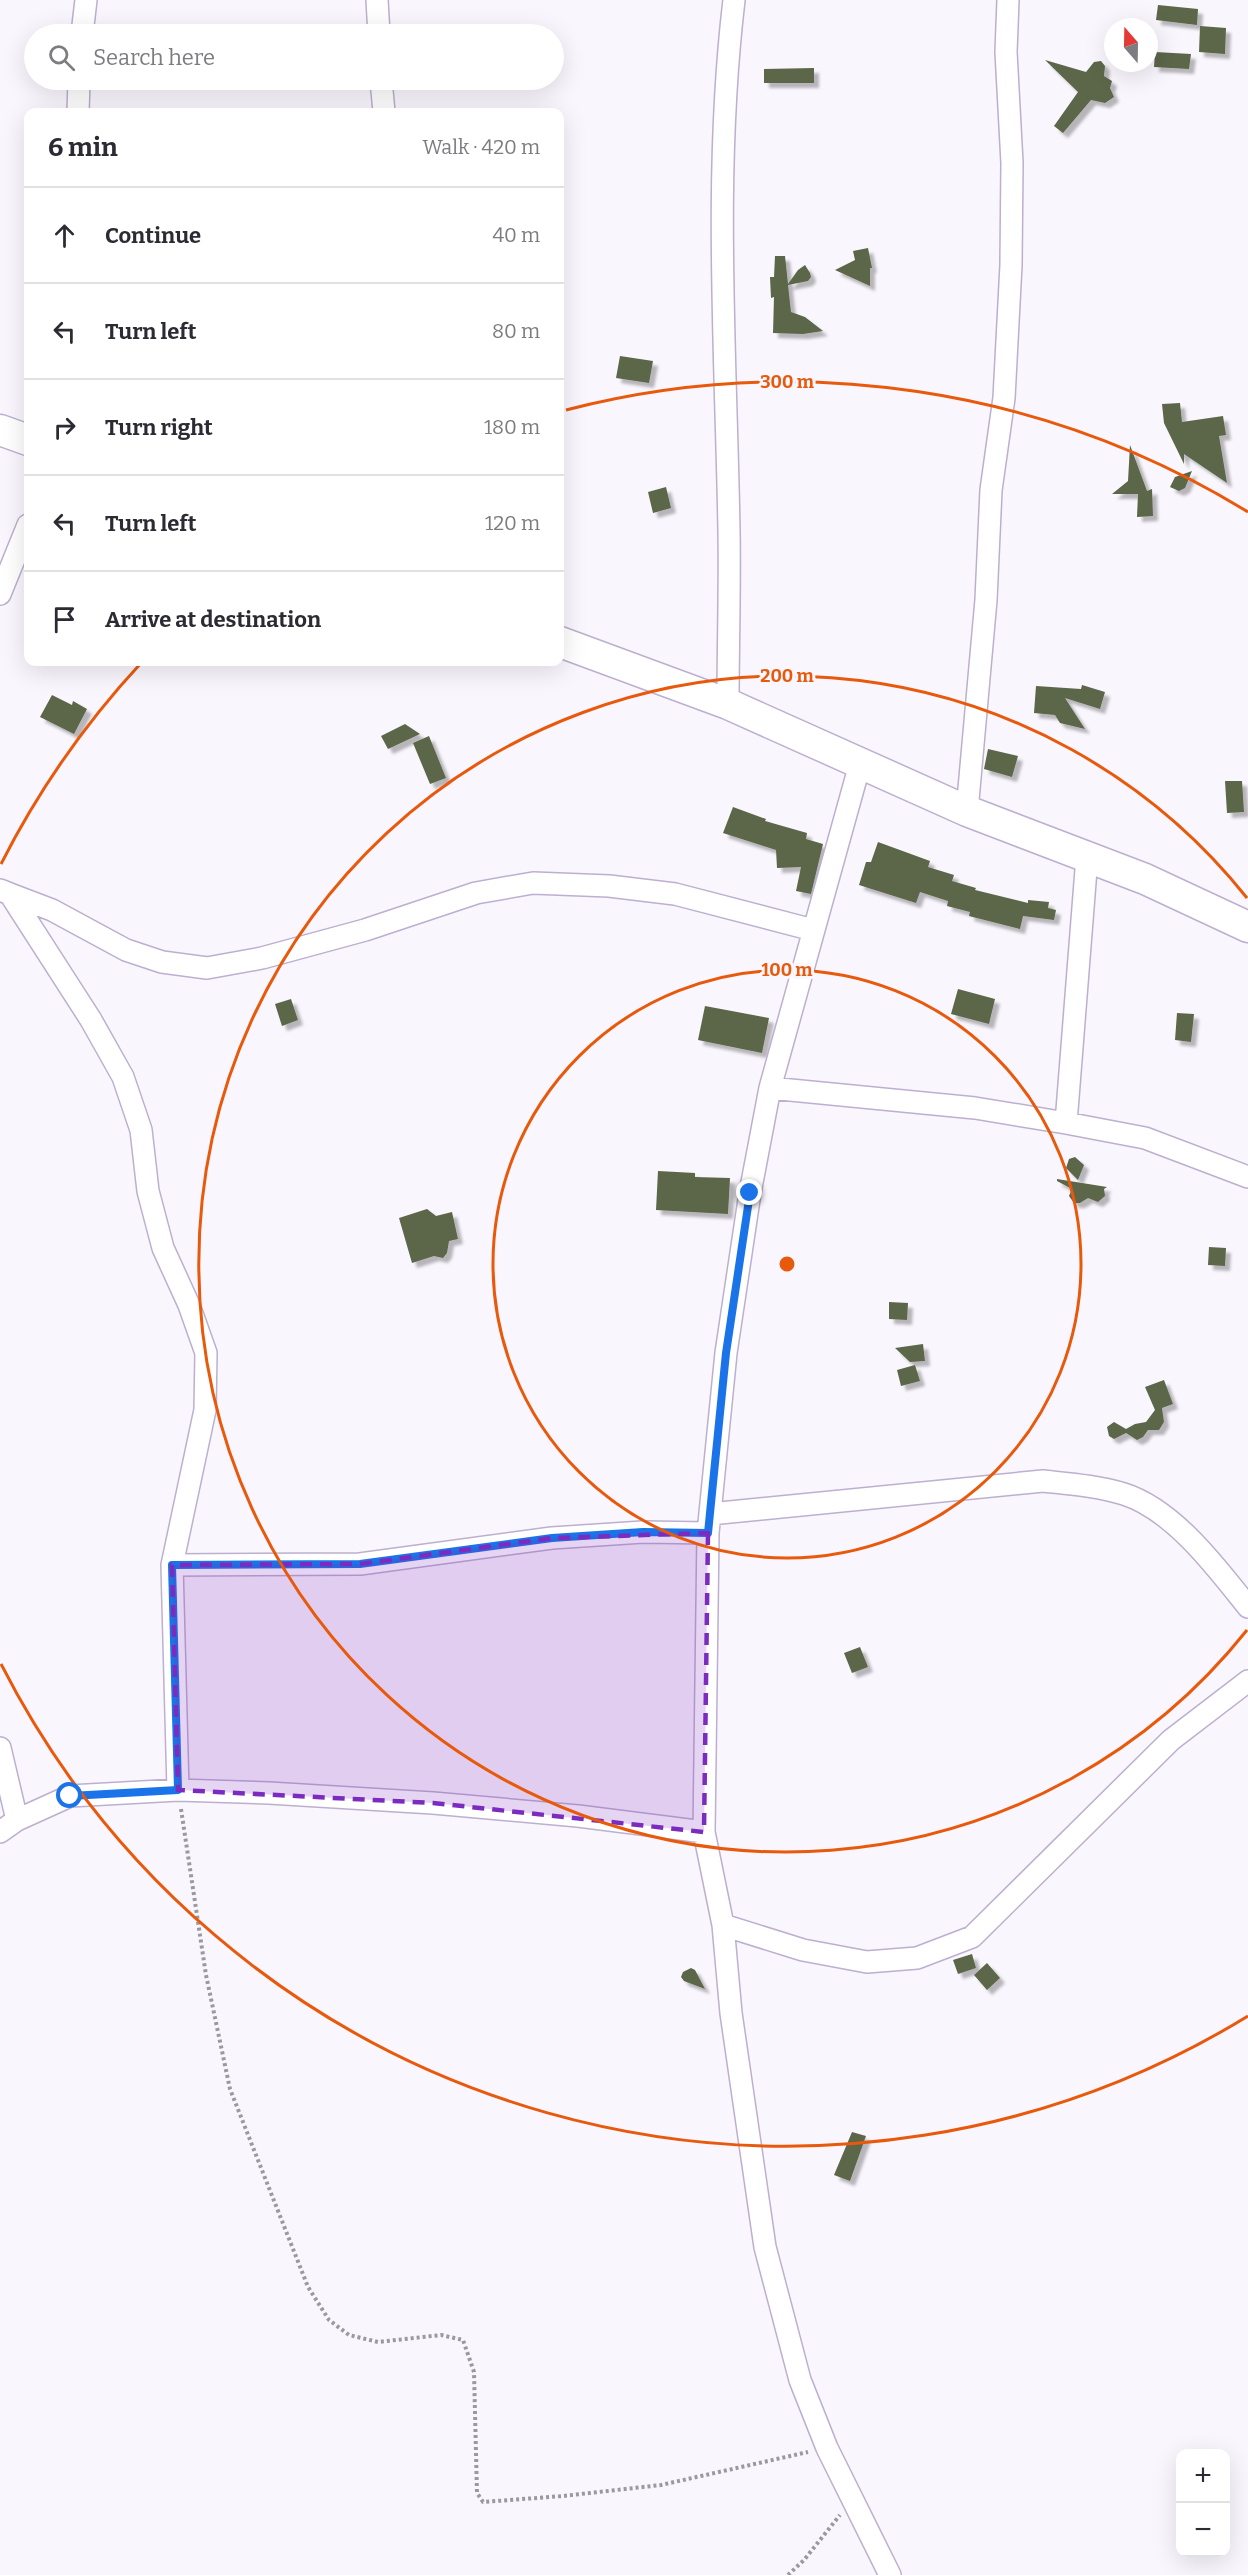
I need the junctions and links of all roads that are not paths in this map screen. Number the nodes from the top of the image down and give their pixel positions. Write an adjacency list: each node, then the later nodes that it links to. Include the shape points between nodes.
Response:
1 (86, 0): 5 (street)
2 (376, 0): 6 (street)
3 (734, 0): 14 (street, via 725,75 723,205)
4 (1008, 0): 16 (street, via 1011,265 1004,399 991,490 986,600)
5 (83, 24)
6 (378, 24)
7 (79, 90): 9 (street)
8 (382, 90): 10 (street)
9 (78, 108)
10 (384, 108)
11 (24, 535): 12 (street)
12 (0, 594)
13 (564, 643): 14 (main road)
14 (728, 704): 15 (main road)
15 (860, 764): 16 (main road); 20 (street)
16 (967, 811): 17 (main road)
17 (1087, 857): 19 (main road); 22 (street)
18 (5, 892): 20 (street, via 52,910 126,950 162,962 207,968 262,958 365,930 476,893 533,883 675,894); 25 (street, via 91,1020 123,1077 141,1130 148,1191 163,1248 206,1353 205,1410)
19 (1248, 927)
20 (813, 930): 21 (street)
21 (770, 1088): 22 (street, via 975,1108); 24 (street, via 726,1353)
22 (1066, 1123): 23 (street, via 1145,1138)
23 (1248, 1177)
24 (709, 1524): 25 (street, via 552,1538 360,1564); 26 (street, via 1043,1481 1088,1485 1127,1495 1169,1519); 32 (street)
25 (172, 1565): 29 (street)
26 (1248, 1607)
27 (1248, 1682): 33 (street, via 1171,1740 972,1937 917,1958 867,1962 803,1950)
28 (0, 1749): 30 (street)
29 (178, 1790): 30 (street, via 70,1796); 32 (street, via 433,1803)
30 (17, 1820): 31 (street)
31 (0, 1832)
32 (704, 1832): 33 (street)
33 (723, 1925): 34 (street, via 731,2013 765,2247 800,2380 827,2448)
34 (890, 2575)

